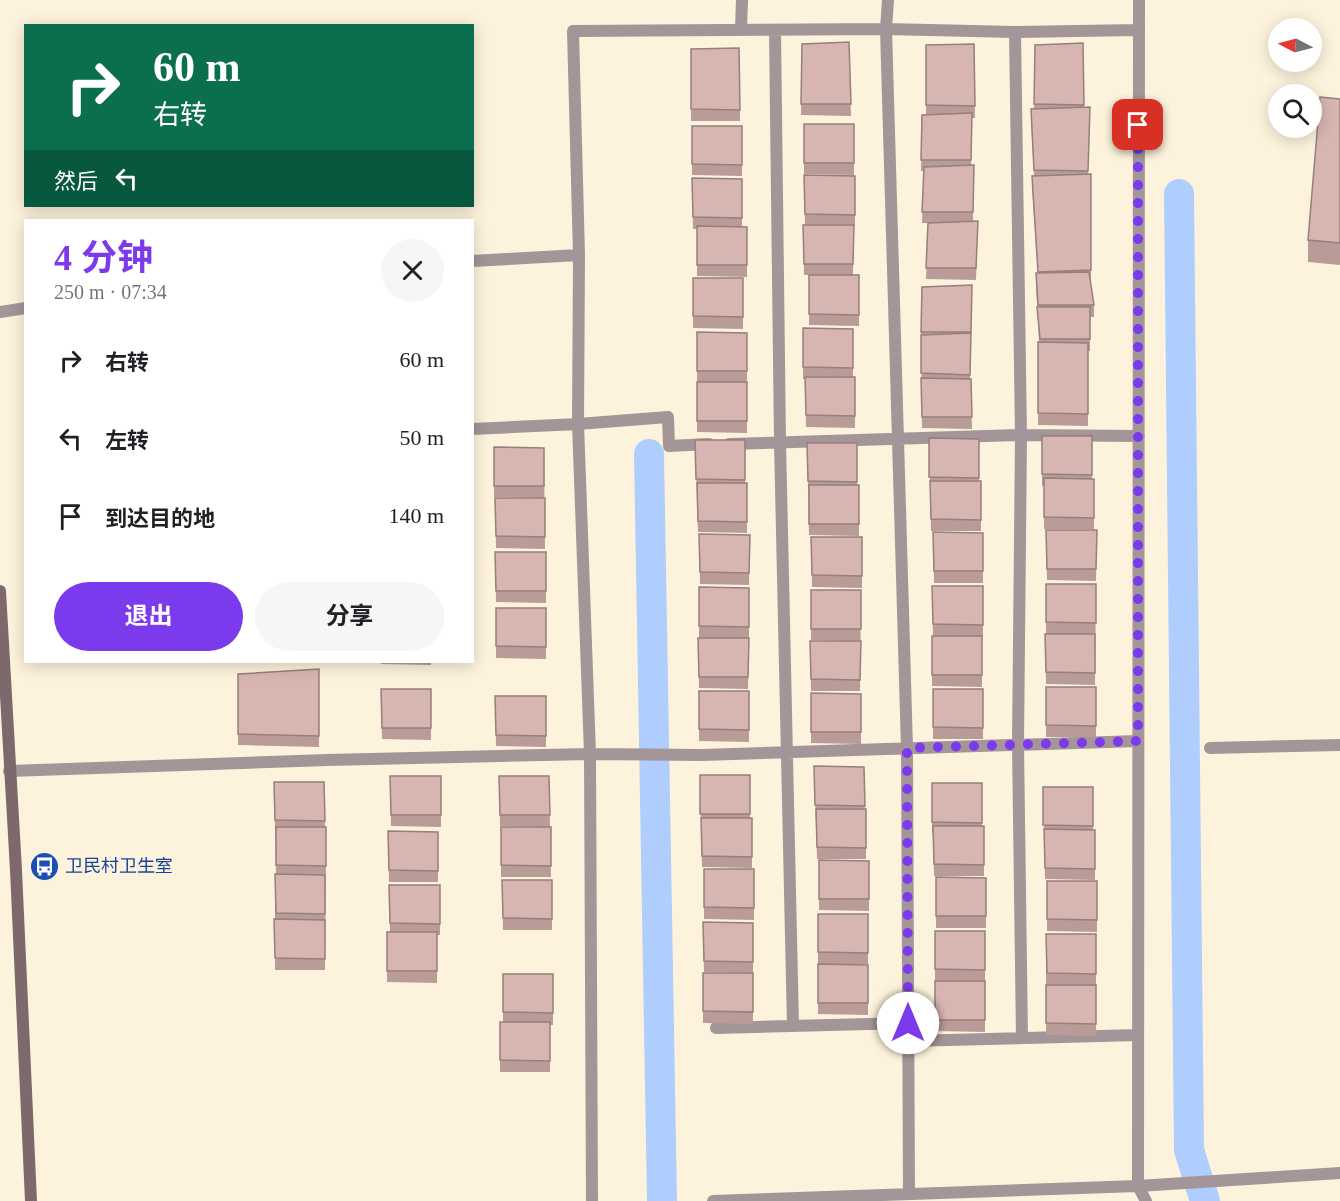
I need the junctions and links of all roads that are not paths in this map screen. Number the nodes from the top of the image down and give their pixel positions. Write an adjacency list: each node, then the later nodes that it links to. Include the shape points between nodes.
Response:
1 (742, 0): 5 (street)
2 (888, 0): 4 (street)
3 (1139, 0): 7 (street)
4 (886, 29): 6 (street); 8 (street); 17 (street)
5 (741, 30): 6 (street); 9 (street, via 573,31)
6 (775, 30): 18 (street)
7 (1138, 30): 8 (street); 16 (street)
8 (1015, 32): 15 (street)
9 (579, 255): 10 (street); 13 (street)
10 (474, 261)
11 (24, 308): 12 (street)
12 (0, 312)
13 (578, 424): 14 (street); 18 (street, via 668,417 669,446); 26 (street)
14 (474, 429)
15 (1021, 435): 16 (street); 17 (street); 21 (street)
16 (1139, 436): 20 (street)
17 (898, 439): 18 (street); 23 (street)
18 (780, 442): 25 (street)
19 (0, 591): 27 (street)
20 (1138, 741): 21 (street); 31 (street)
21 (1018, 745): 23 (street); 32 (street)
22 (1340, 745): 24 (street)
23 (907, 748): 25 (street); 28 (street)
24 (1210, 748)
25 (788, 753): 26 (street); 29 (street)
26 (590, 754): 27 (street); 38 (street)
27 (9, 771): 37 (street)
28 (908, 1023): 29 (street); 33 (street)
29 (793, 1026): 30 (street)
30 (717, 1028)
31 (1138, 1035): 32 (street); 35 (street)
32 (1022, 1038): 33 (street)
33 (908, 1041): 36 (street)
34 (1340, 1173): 35 (street)
35 (1138, 1186): 36 (street); 40 (street)
36 (909, 1194): 39 (street)
37 (31, 1201)
38 (592, 1201)
39 (713, 1201)
40 (1146, 1201)

